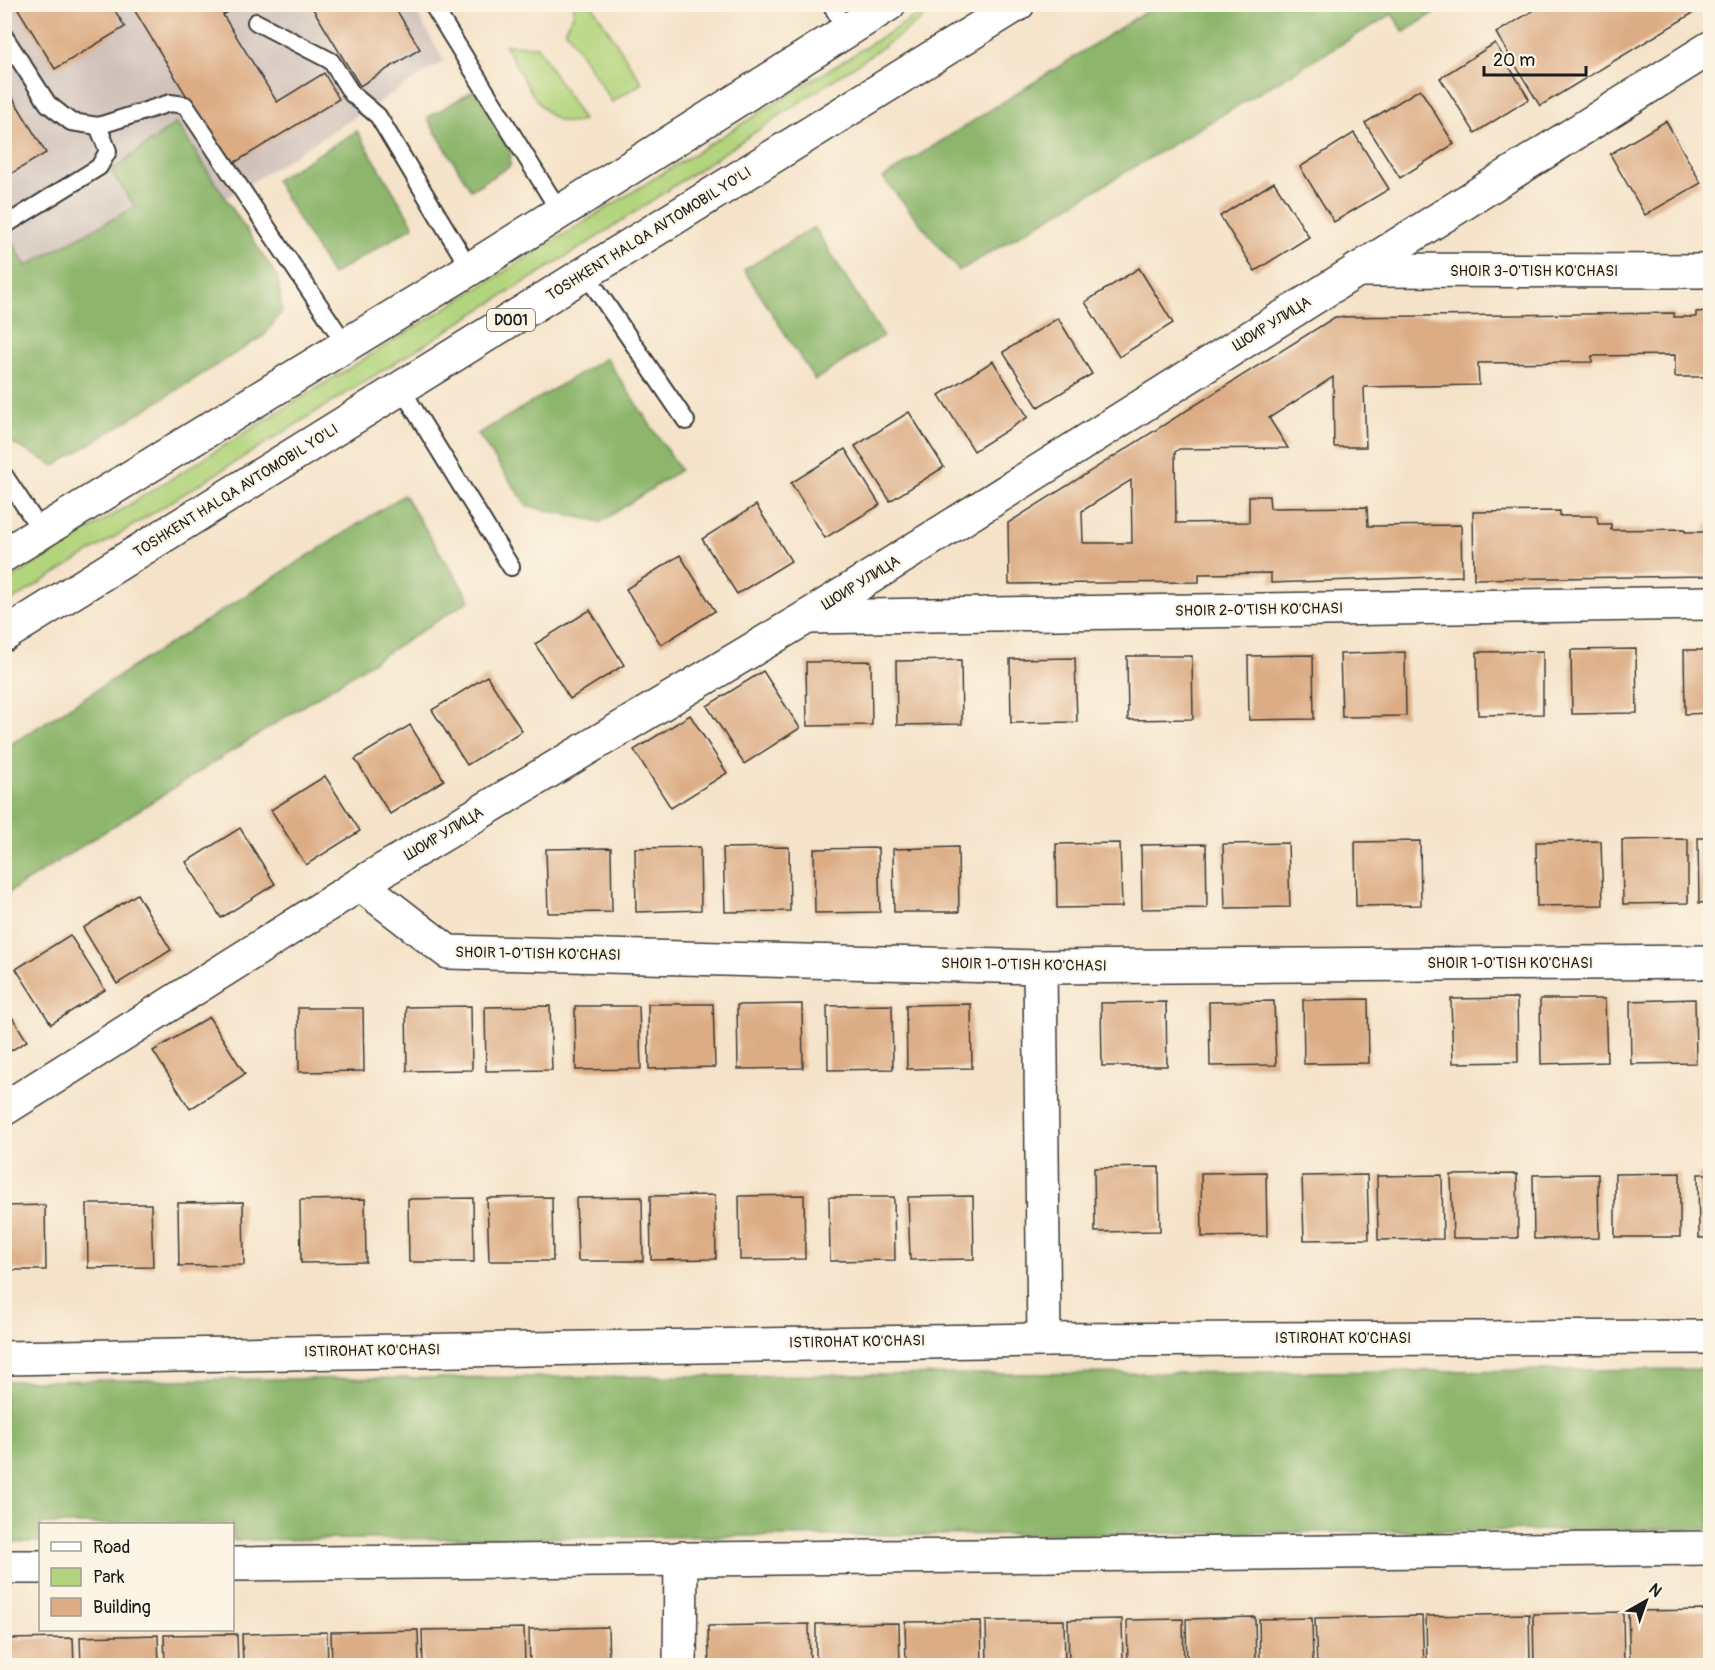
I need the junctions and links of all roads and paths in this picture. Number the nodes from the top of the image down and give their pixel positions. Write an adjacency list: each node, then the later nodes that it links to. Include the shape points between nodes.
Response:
1 (432, 4): 9 (lane)
2 (889, 4): 4 (main road)
3 (1018, 4): 14 (main road, TOSHKENT HALQA AVTOMOBIL YO'LI / D001)
4 (839, 18): 9 (main road)
5 (256, 22): 11 (lane, via 331,61 352,94 378,116)
6 (4, 36): 8 (lane, via 48,104 71,122)
7 (1710, 48): 12 (main road, ШОИР УЛИЦА)
8 (98, 126): 10 (lane, via 108,151 99,167); 15 (lane, via 170,103 185,105)
9 (560, 212): 11 (main road)
10 (7, 224)
11 (470, 269): 15 (main road)
12 (1357, 270): 13 (main road, SHOIR 3-O'TISH KO'CHASI); 23 (main road, ШОИР УЛИЦА)
13 (1710, 271)
14 (585, 273): 16 (main road, TOSHKENT HALQA AVTOMOBIL YO'LI / D001); 17 (lane)
15 (346, 345): 19 (main road)
16 (401, 388): 21 (lane); 24 (main road, TOSHKENT HALQA AVTOMOBIL YO'LI / D001)
17 (686, 421)
18 (4, 475): 19 (lane)
19 (42, 532): 20 (main road)
20 (4, 555)
21 (511, 567)
22 (1710, 603): 23 (main road, SHOIR 2-O'TISH KO'CHASI)
23 (807, 617): 25 (main road, ШОИР УЛИЦА)
24 (4, 635)
25 (360, 884): 27 (main road, SHOIR 1-O'TISH KO'CHASI, via 448,952); 28 (main road, ШОИР УЛИЦА)
26 (1710, 962): 27 (main road, SHOIR 1-O'TISH KO'CHASI)
27 (1040, 966): 30 (main road)
28 (4, 1109)
29 (1710, 1337): 30 (main road, ISTIROHAT KO'CHASI)
30 (1044, 1340): 31 (main road, ISTIROHAT KO'CHASI)
31 (4, 1358)
32 (1710, 1548): 33 (main road)
33 (681, 1558): 34 (main road); 37 (main road)
34 (234, 1564)
35 (4, 1567): 36 (main road)
36 (39, 1567)
37 (681, 1665)

